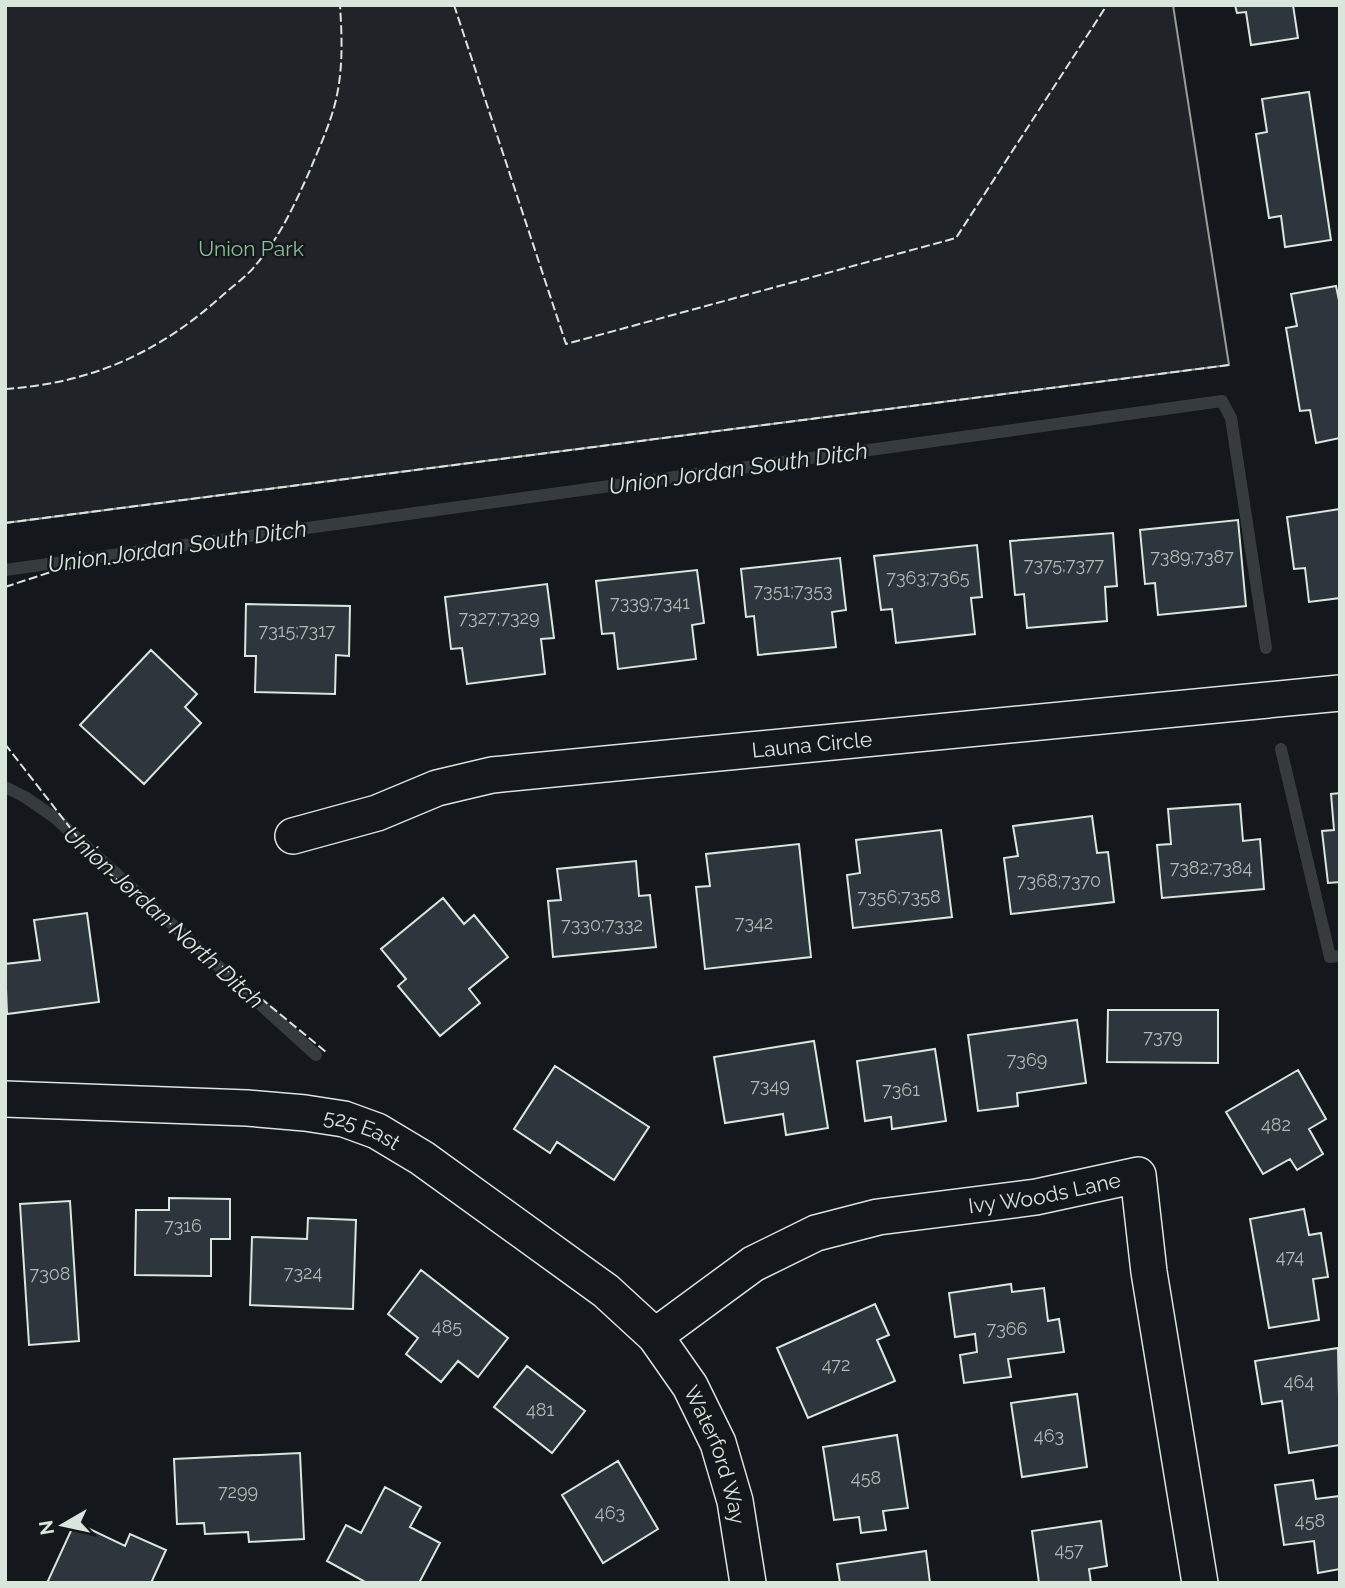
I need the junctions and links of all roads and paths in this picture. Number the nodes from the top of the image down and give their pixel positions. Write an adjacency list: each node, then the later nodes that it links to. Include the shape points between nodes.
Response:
1 (1340, 693): 2 (street, Launa Circle, via 492,775 437,788 377,813)
2 (293, 836)
3 (5, 1099): 4 (street, 525 East, via 247,1108 344,1119 377,1131 422,1158 606,1291)
4 (655, 1336): 5 (street, Waterford Way, via 690,1387 718,1443 735,1501); 6 (street, Ivy Woods Lane, via 753,1264 816,1233 878,1217 1036,1197 1138,1175 1149,1272)
5 (748, 1583)
6 (1200, 1583)

